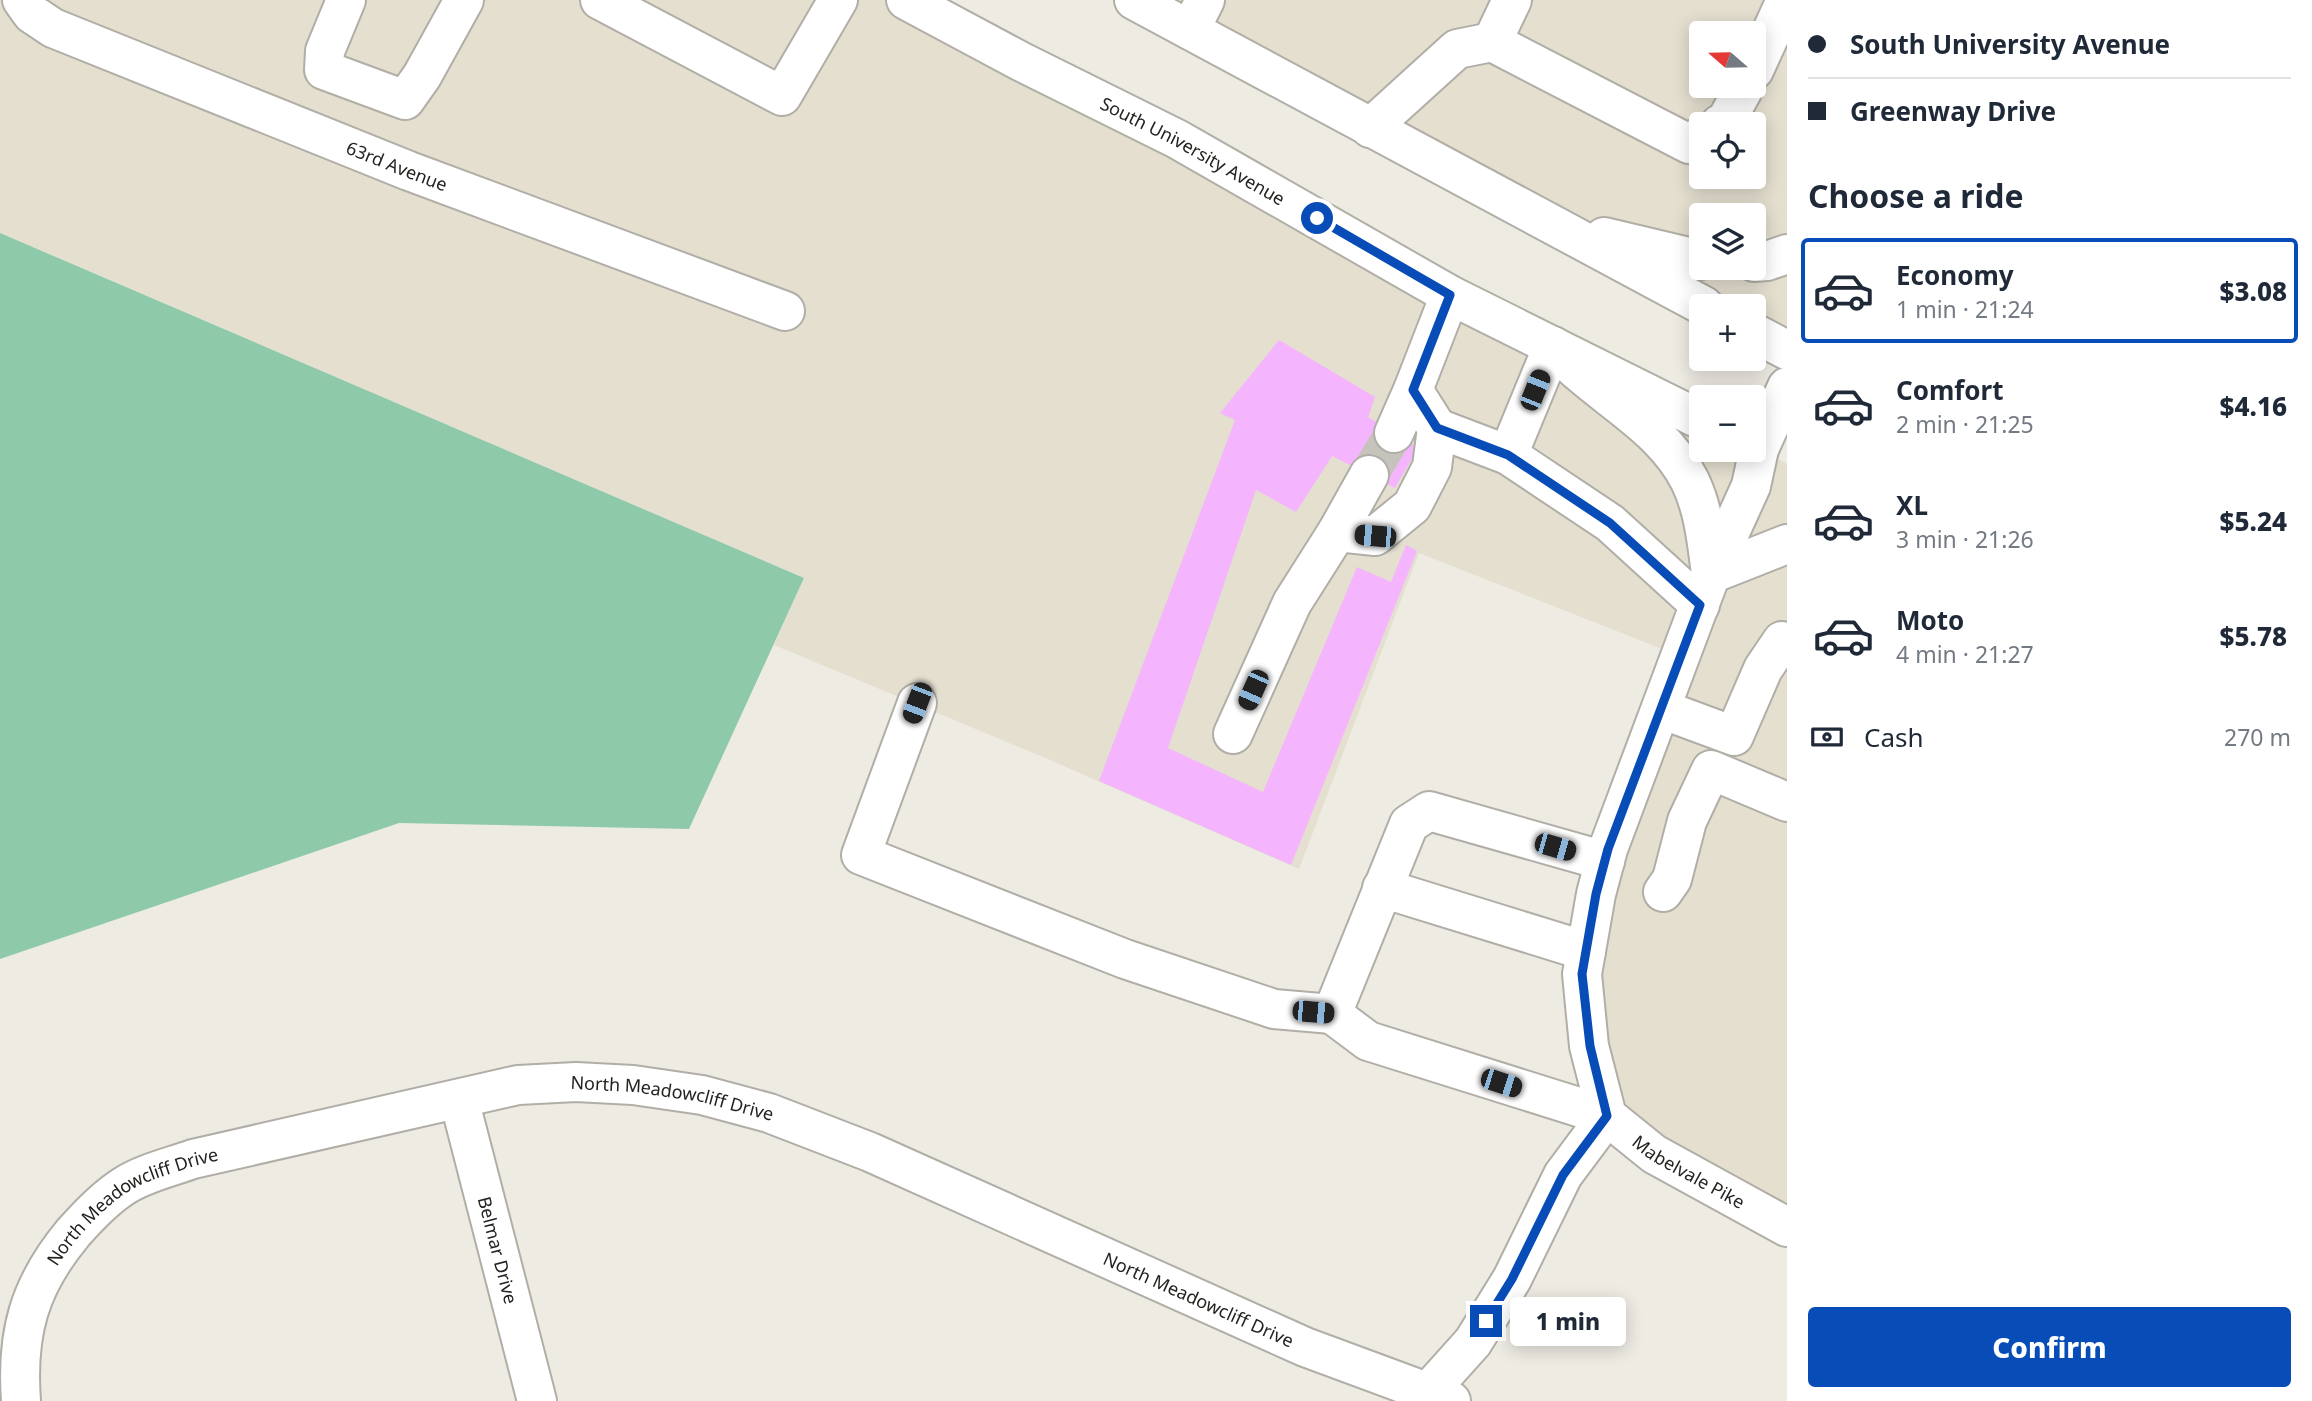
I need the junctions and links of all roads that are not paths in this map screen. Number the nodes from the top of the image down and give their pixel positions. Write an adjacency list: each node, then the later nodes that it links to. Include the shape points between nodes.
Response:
1 (22, 0): 21 (street, 63rd Avenue, via 32,14 53,28 409,171)
2 (346, 0): 3 (street, via 325,51 324,71 405,100)
3 (464, 0)
4 (600, 0): 5 (street, via 782,96)
5 (838, 0)
6 (906, 0): 19 (street, South University Avenue, via 1177,139)
7 (1134, 0): 10 (street)
8 (1512, 0): 11 (street)
9 (1786, 0): 12 (street)
10 (1198, 15): 13 (street)
11 (1483, 43): 13 (street, via 1457,49); 14 (street)
12 (1766, 44)
13 (1370, 128): 15 (street)
14 (1689, 144)
15 (1548, 224): 17 (street); 20 (street)
16 (1787, 254): 18 (street)
17 (1689, 257)
18 (1766, 261)
19 (1450, 295): 23 (street, South University Avenue); 26 (street)
20 (1689, 298)
21 (785, 311)
22 (1766, 339): 24 (street)
23 (1553, 346): 27 (street, South University Avenue); 31 (street); 36 (street, via 1578,372 1653,430 1682,467 1704,523)
24 (1787, 350)
25 (1787, 387): 30 (street)
26 (1413, 390): 28 (street); 29 (street)
27 (1689, 414)
28 (1437, 428): 31 (street); 34 (street, via 1432,467 1412,506 1375,536)
29 (1394, 433)
30 (1766, 454)
31 (1508, 455): 36 (street)
32 (1762, 462): 36 (street)
33 (1369, 475): 34 (street)
34 (1337, 532): 40 (street, via 1292,603)
35 (1787, 544): 36 (street)
36 (1706, 590): 39 (street)
37 (1787, 643): 41 (street, via 1782,641 1763,669)
38 (917, 703): 48 (street, via 861,855 1125,959 1275,1009)
39 (1661, 709): 41 (street); 44 (street)
40 (1233, 733)
41 (1734, 736): 42 (street)
42 (1711, 770): 43 (street); 46 (street, via 1687,821 1672,879)
43 (1787, 802)
44 (1605, 861): 45 (street, via 1429,811 1409,824); 47 (street)
45 (1382, 888): 47 (street); 48 (street)
46 (1664, 892)
47 (1586, 951): 50 (street, via 1582,974 1590,1046)
48 (1332, 1014): 50 (street, via 1368,1041)
49 (459, 1099): 52 (street, North Meadowcliff Drive, via 518,1085 599,1083 702,1095 769,1113 870,1152 1305,1347); 53 (street, North Meadowcliff Drive, via 193,1159 124,1186 88,1216 35,1289 23,1331); 54 (street, Belmar Drive)
50 (1607, 1116): 51 (street, Mabelvale Pike, via 1654,1154); 52 (street, via 1563,1175 1512,1279)
51 (1787, 1227)
52 (1433, 1398)
53 (21, 1401)
54 (537, 1401)

